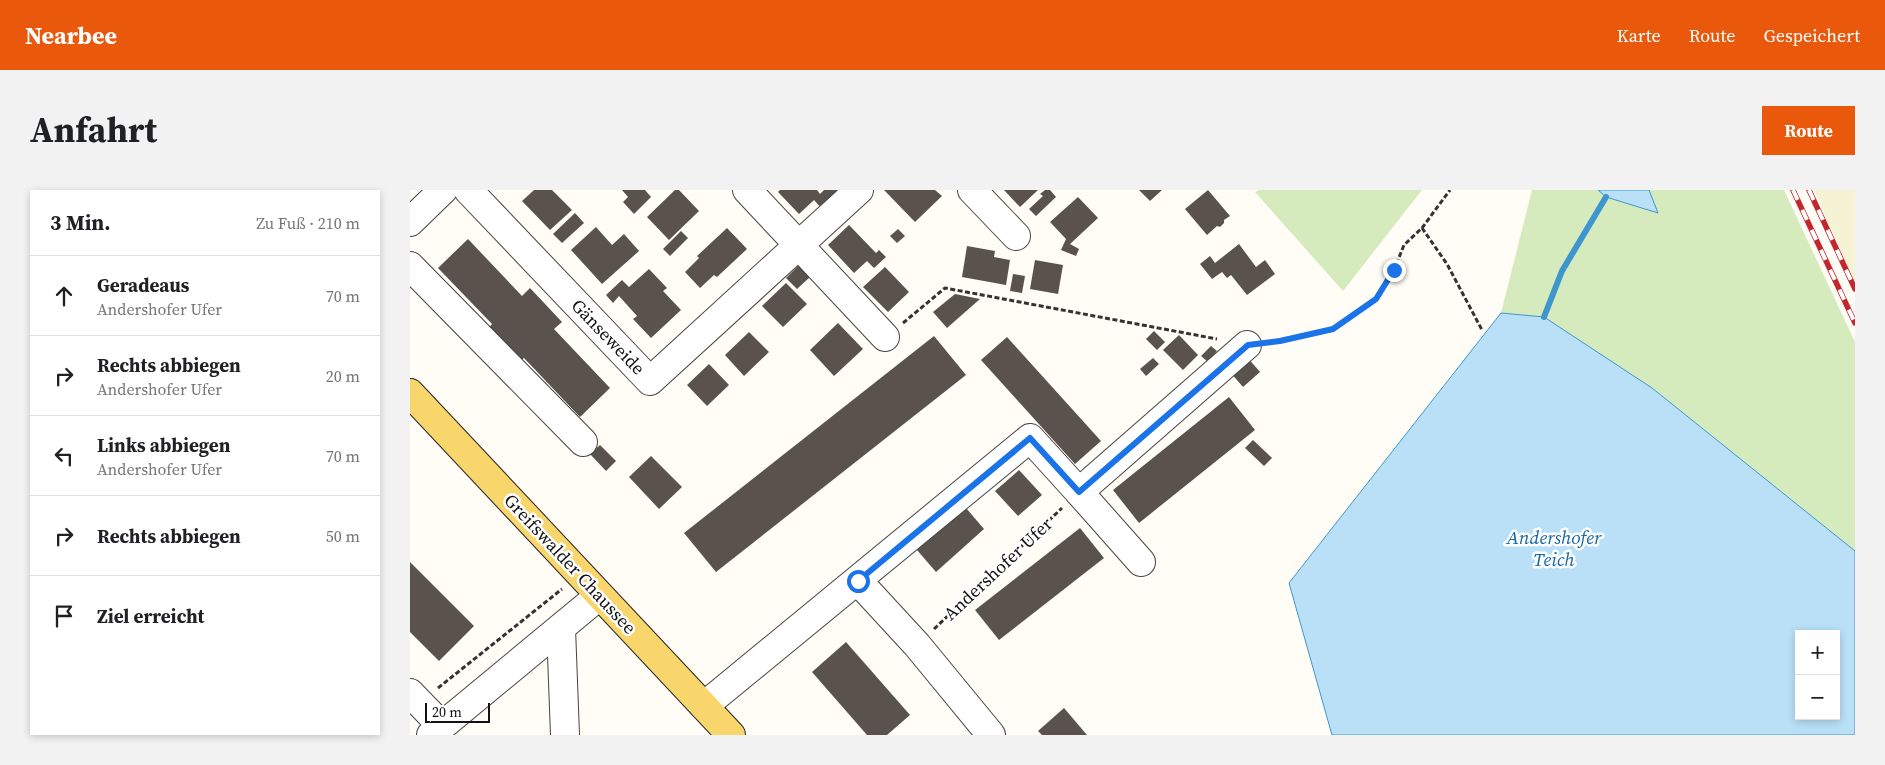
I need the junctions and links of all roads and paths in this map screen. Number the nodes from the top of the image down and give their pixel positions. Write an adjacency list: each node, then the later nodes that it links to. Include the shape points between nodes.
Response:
1 (443, 190): 7 (street)
2 (468, 190): 10 (street, Gänseweide, via 650,381)
3 (747, 190): 10 (street)
4 (859, 190): 10 (street)
5 (972, 190): 9 (street)
6 (1450, 190): 8 (path)
7 (410, 222)
8 (1422, 228): 12 (path, via 1447,264); 14 (path, via 1404,245 1394,270 1376,299 1333,329)
9 (1016, 236)
10 (800, 246): 13 (street)
11 (410, 266): 16 (street)
12 (1482, 330)
13 (885, 337): 14 (path, via 945,288)
14 (1248, 345): 17 (street)
15 (410, 392): 21 (main road, Greifswalder Chaussee)
16 (583, 442)
17 (1079, 492): 18 (street); 19 (street, via 1030,438); 23 (path, Andershofer Ufer)
18 (1141, 562)
19 (858, 581): 23 (street); 25 (street)
20 (566, 585): 24 (path)
21 (599, 596): 22 (street); 25 (main road, Greifswalder Chaussee)
22 (561, 628): 26 (street); 27 (street)
23 (917, 645): 29 (street)
24 (415, 698): 26 (street)
25 (704, 706): 28 (main road, Greifswalder Chaussee)
26 (436, 730)
27 (565, 735)
28 (731, 735)
29 (991, 735)

